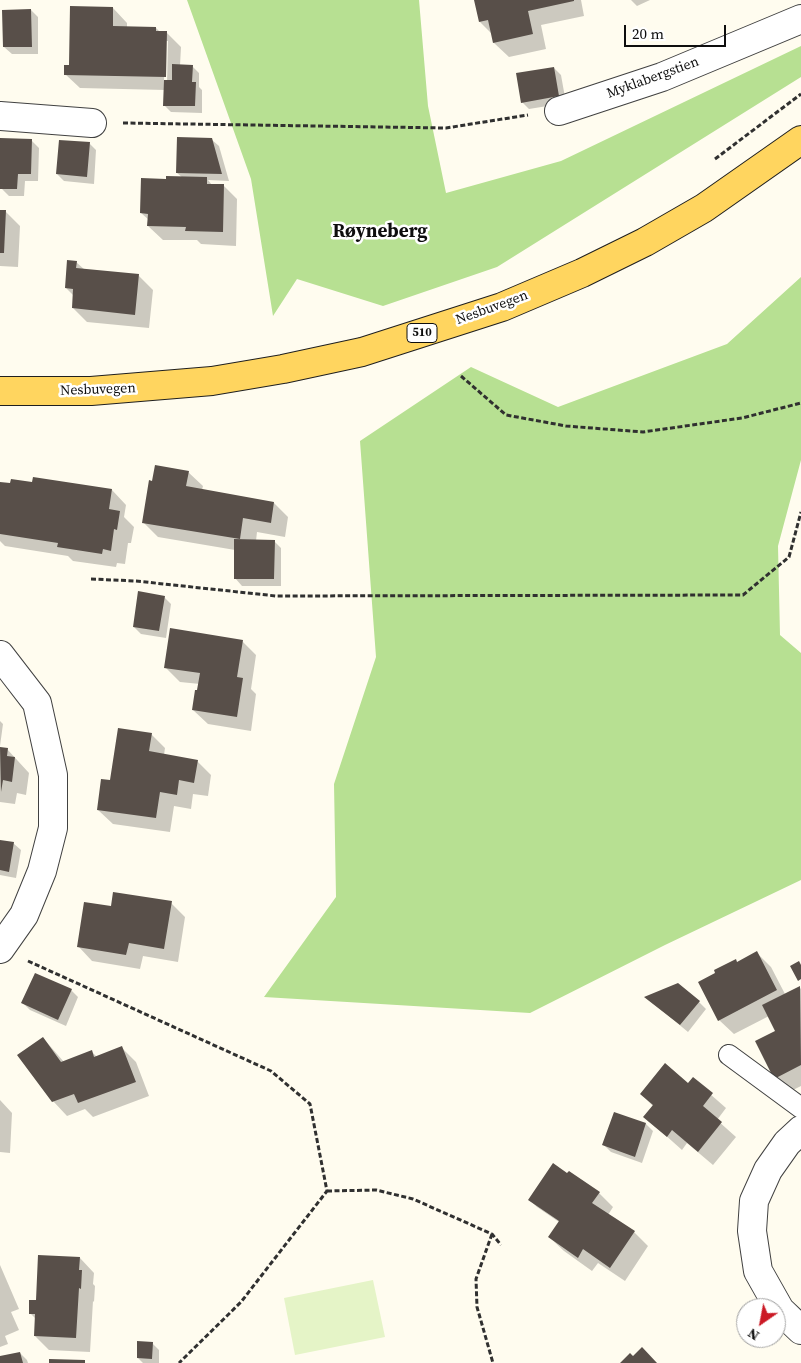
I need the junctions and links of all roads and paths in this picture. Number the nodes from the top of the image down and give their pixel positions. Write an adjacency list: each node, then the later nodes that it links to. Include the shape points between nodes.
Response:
1 (801, 19): 3 (street, Myklabergstien, via 662,77)
2 (801, 94): 7 (path)
3 (559, 111): 5 (path, via 446,128)
4 (0, 116): 5 (street)
5 (92, 123)
6 (801, 140): 9 (main road, Nesbuvegen / 510, via 704,208 646,242 502,307 370,349 212,382 91,391)
7 (709, 163)
8 (461, 376): 10 (path, via 506,415 566,426 643,432 742,418)
9 (0, 391)
10 (801, 403)
11 (801, 512): 12 (path, via 789,557 743,595 276,596)
12 (91, 579)
13 (0, 655): 14 (street, via 37,702 54,775 53,828 42,871 24,915)
14 (0, 949): 18 (path, via 271,1071 310,1104)
15 (729, 1055): 16 (lane)
16 (801, 1108)
17 (801, 1130): 21 (street, via 787,1143 768,1170 754,1201 752,1231 758,1271 780,1310)
18 (327, 1191): 19 (path, via 376,1190 413,1199); 22 (path, via 241,1302)
19 (492, 1234): 20 (path); 23 (path, via 476,1279 477,1307)
20 (501, 1246)
21 (801, 1330)
22 (179, 1363)
23 (493, 1363)

